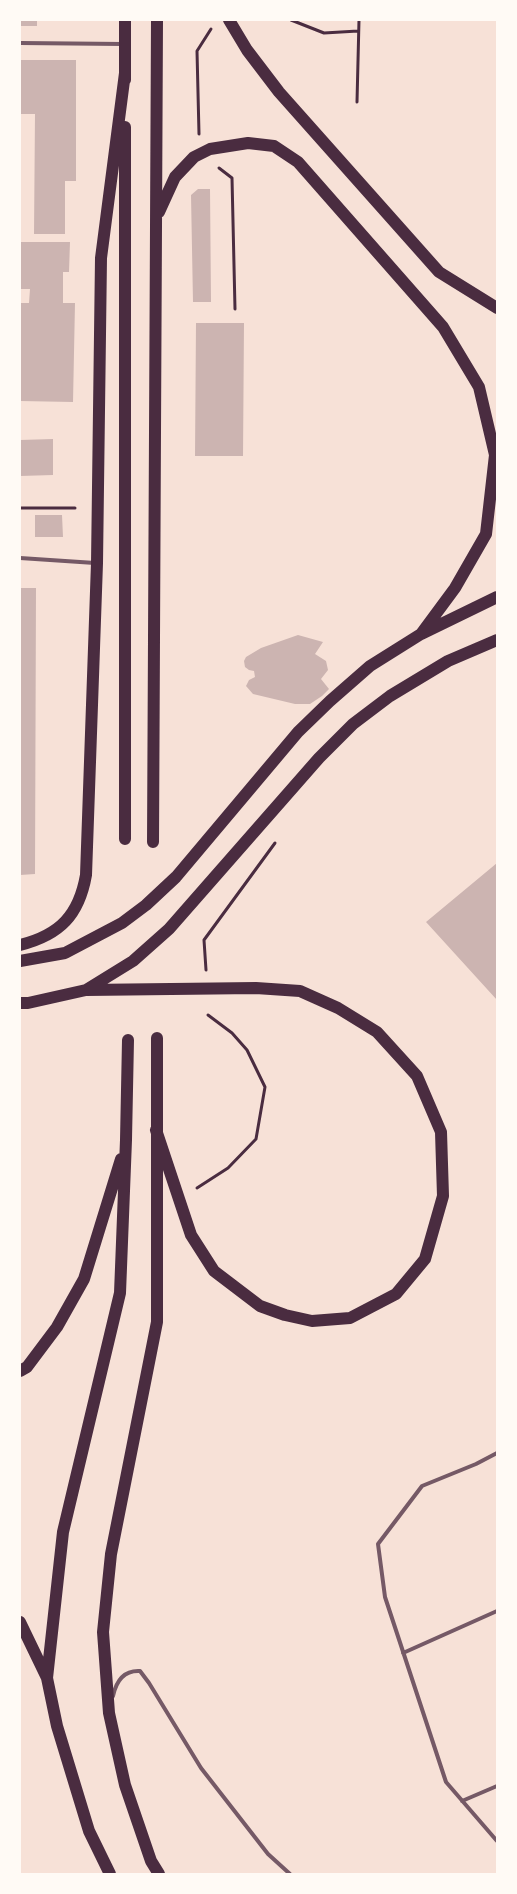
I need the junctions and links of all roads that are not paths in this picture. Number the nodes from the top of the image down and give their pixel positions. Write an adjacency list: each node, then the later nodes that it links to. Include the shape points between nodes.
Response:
1 (125, 20): 5 (main road)
2 (158, 20): 7 (main road)
3 (229, 20): 8 (main road, via 279,92 439,272)
4 (20, 43): 5 (lane)
5 (125, 44): 6 (main road)
6 (125, 73): 10 (main road, via 101,258); 14 (main road)
7 (157, 217): 12 (main road, via 175,177 194,157 210,149 248,143 274,146 298,162 443,327 479,387 495,455 486,534 455,588); 15 (main road)
8 (497, 308)
9 (20, 558): 10 (lane)
10 (97, 563): 16 (main road, via 84,891 62,926 47,936)
11 (497, 597): 12 (main road)
12 (421, 634): 17 (main road, via 370,666 298,732 176,877 146,904 122,923 65,953)
13 (497, 640): 18 (main road, via 448,661 390,696 353,724 319,758 169,929 133,961)
14 (125, 839)
15 (153, 842)
16 (20, 945)
17 (20, 961)
18 (86, 990): 19 (main road); 22 (main road, via 256,988 300,991 338,1008 378,1032 418,1076 441,1132 444,1196 425,1258 396,1294 350,1318 312,1321 260,1306 214,1271 191,1235)
19 (23, 1004)
20 (157, 1038): 22 (main road)
21 (128, 1040): 23 (main road)
22 (156, 1130): 30 (main road, via 158,1322 110,1554 103,1632)
23 (126, 1140): 24 (main road, via 84,1279 58,1327 27,1367); 29 (main road, via 120,1293 63,1532)
24 (20, 1371)
25 (497, 1453): 28 (lane, via 422,1486 378,1544 385,1597)
26 (497, 1611): 28 (lane)
27 (20, 1622): 29 (main road)
28 (403, 1653): 32 (lane, via 446,1782)
29 (47, 1678): 34 (main road, via 57,1726 89,1831)
30 (109, 1713): 35 (main road, via 125,1785); 36 (lane, via 116,1683 133,1670 140,1670 201,1768 268,1854)
31 (497, 1786): 32 (lane)
32 (462, 1800): 33 (lane)
33 (497, 1841)
34 (110, 1874)
35 (159, 1874)
36 (290, 1874)

